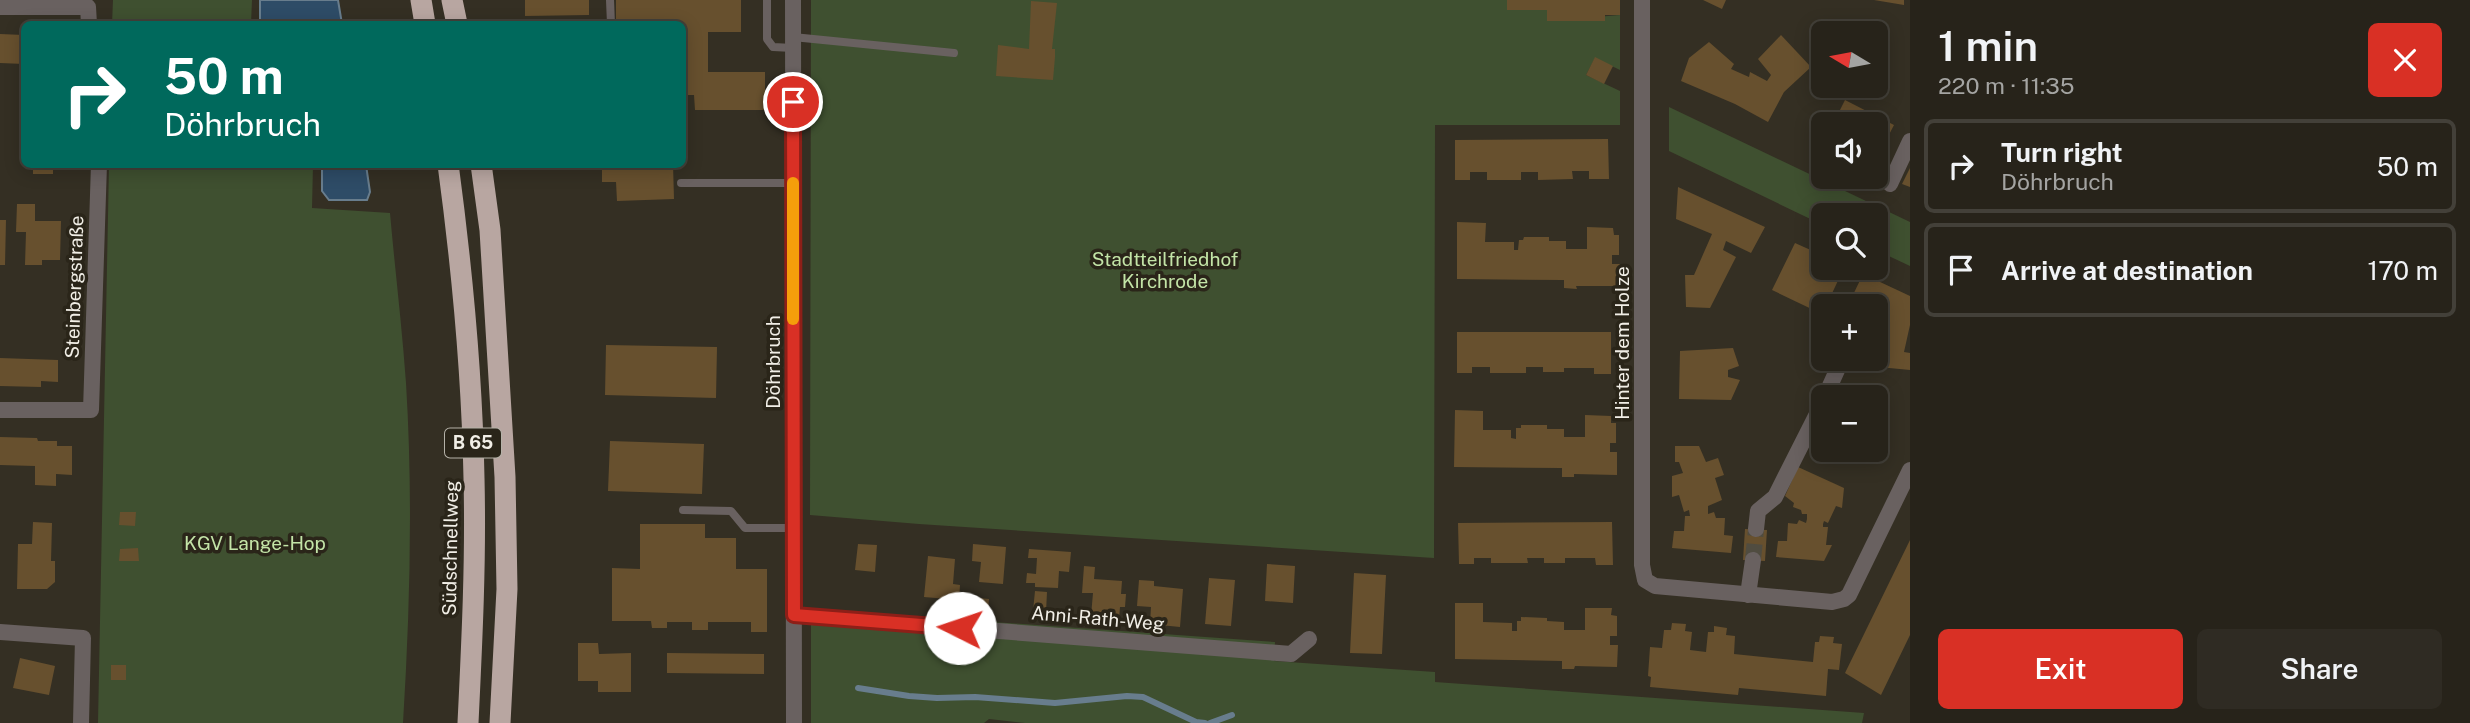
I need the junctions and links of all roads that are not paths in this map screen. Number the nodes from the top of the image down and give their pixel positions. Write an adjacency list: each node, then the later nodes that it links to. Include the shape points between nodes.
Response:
1 (421, 0): 10 (highway)
2 (452, 0): 11 (highway)
3 (610, 0): 12 (lane)
4 (767, 0): 13 (lane, via 770,44)
5 (793, 0): 13 (street, Döhrbruch)
6 (1642, 0): 29 (street, Hinter dem Holze, via 1643,573 1654,586)
7 (79, 4): 8 (street); 9 (street, via 88,8)
8 (0, 7)
9 (89, 21)
10 (424, 21)
11 (456, 21)
12 (611, 21)
13 (793, 42): 14 (lane); 20 (street, Döhrbruch)
14 (954, 52)
15 (1910, 141): 21 (street)
16 (99, 168): 22 (street, Steinbergstraße, via 91,410)
17 (449, 168): 34 (highway, Südschnellweg / B 65, via 469,361 474,477)
18 (482, 168): 35 (highway, B 65, via 490,230 505,477)
19 (681, 183): 20 (lane)
20 (793, 183): 26 (street, Döhrbruch)
21 (1890, 184)
22 (0, 410)
23 (1811, 425): 27 (street, via 1775,497 1758,512)
24 (1910, 470): 29 (street, Hinter dem Holze, via 1844,599 1832,602)
25 (683, 510): 26 (lane, via 730,511 745,528)
26 (794, 528): 30 (street, Döhrbruch)
27 (1756, 529)
28 (1752, 560): 29 (street)
29 (1748, 594)
30 (794, 615): 32 (street, Anni-Rath-Weg, via 1291,654); 36 (street, Döhrbruch)
31 (0, 632): 33 (street, via 83,638)
32 (1309, 639)
33 (81, 723)
34 (468, 723)
35 (500, 723)
36 (794, 723)

